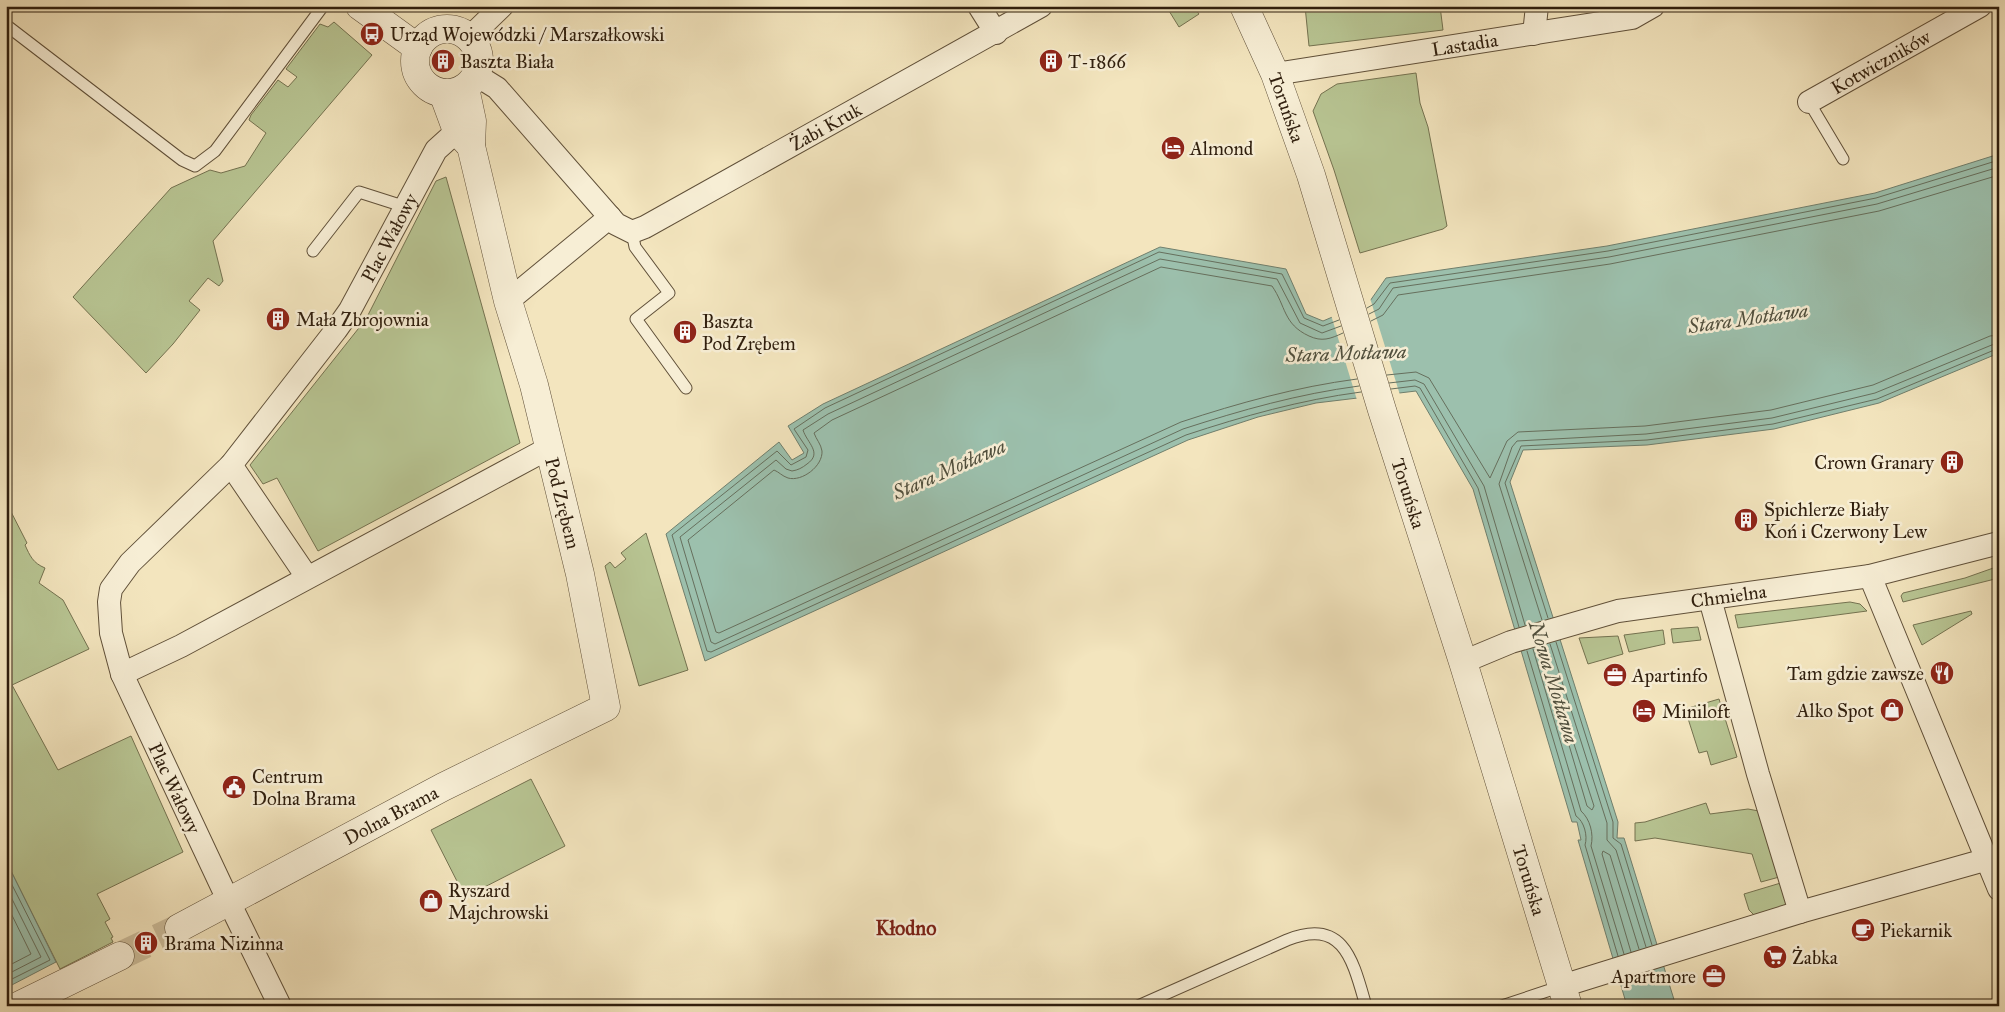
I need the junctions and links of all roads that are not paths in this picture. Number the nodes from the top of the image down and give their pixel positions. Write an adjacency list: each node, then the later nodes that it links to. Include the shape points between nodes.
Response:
1 (323, 6): 11 (lane, via 216,151 195,166 182,160)
2 (360, 6): 15 (street)
3 (377, 6): 15 (street)
4 (502, 6): 14 (street)
5 (979, 6): 12 (street)
6 (1041, 6): 12 (street, Żabi Kruk)
7 (1244, 6): 16 (street, Toruńska)
8 (1537, 6): 13 (street)
9 (1653, 6): 13 (street, Lastadia, via 1632,18)
10 (1980, 6): 18 (street, Kotwiczników)
11 (6, 25)
12 (996, 33): 23 (street, Żabi Kruk, via 645,228)
13 (1534, 34): 16 (street, Lastadia)
14 (469, 38): 15 (street, via 452,30 442,30); 17 (street, via 478,56)
15 (421, 43): 17 (street, via 415,58 419,77 433,90)
16 (1275, 74): 33 (street, Toruńska, via 1311,175)
17 (461, 85): 19 (street, Pod Zrębem); 22 (street, via 497,88)
18 (1809, 102): 20 (lane)
19 (464, 139): 21 (street, Plac Wałowy, via 436,150); 25 (street, Pod Zrębem)
20 (1843, 159)
21 (406, 207): 24 (lane, via 359,192); 28 (street, Plac Wałowy, via 350,310)
22 (610, 217): 23 (street); 25 (street)
23 (632, 232): 26 (lane, via 635,247 670,293 636,319)
24 (313, 251)
25 (508, 302): 27 (street, Pod Zrębem)
26 (686, 388)
27 (550, 448): 31 (street); 35 (street, Pod Zrębem, via 580,574)
28 (231, 465): 31 (street); 34 (street, Plac Wałowy, via 130,563 111,589 111,633)
29 (1999, 543): 30 (street, Chmielna)
30 (1870, 576): 32 (street, Chmielna); 36 (street)
31 (307, 577): 34 (street, via 181,646)
32 (1710, 599): 33 (street, Chmielna, via 1638,607 1512,642); 39 (street)
33 (1463, 662): 42 (street, Toruńska)
34 (122, 674): 38 (street, Plac Wałowy)
35 (606, 707): 38 (street, Dolna Brama, via 443,787)
36 (1993, 857): 37 (street); 39 (street)
37 (1999, 889)
38 (229, 902): 40 (street, Dolna Brama); 44 (street, Plac Wałowy)
39 (1800, 912): 42 (street, via 1600,974)
40 (179, 928)
41 (120, 956): 43 (street)
42 (1565, 996): 47 (lane)
43 (18, 1006)
44 (280, 1006)
45 (1138, 1006): 46 (lane, via 1286,940 1317,932 1334,937 1348,952)
46 (1366, 1006)
47 (1502, 1006)

